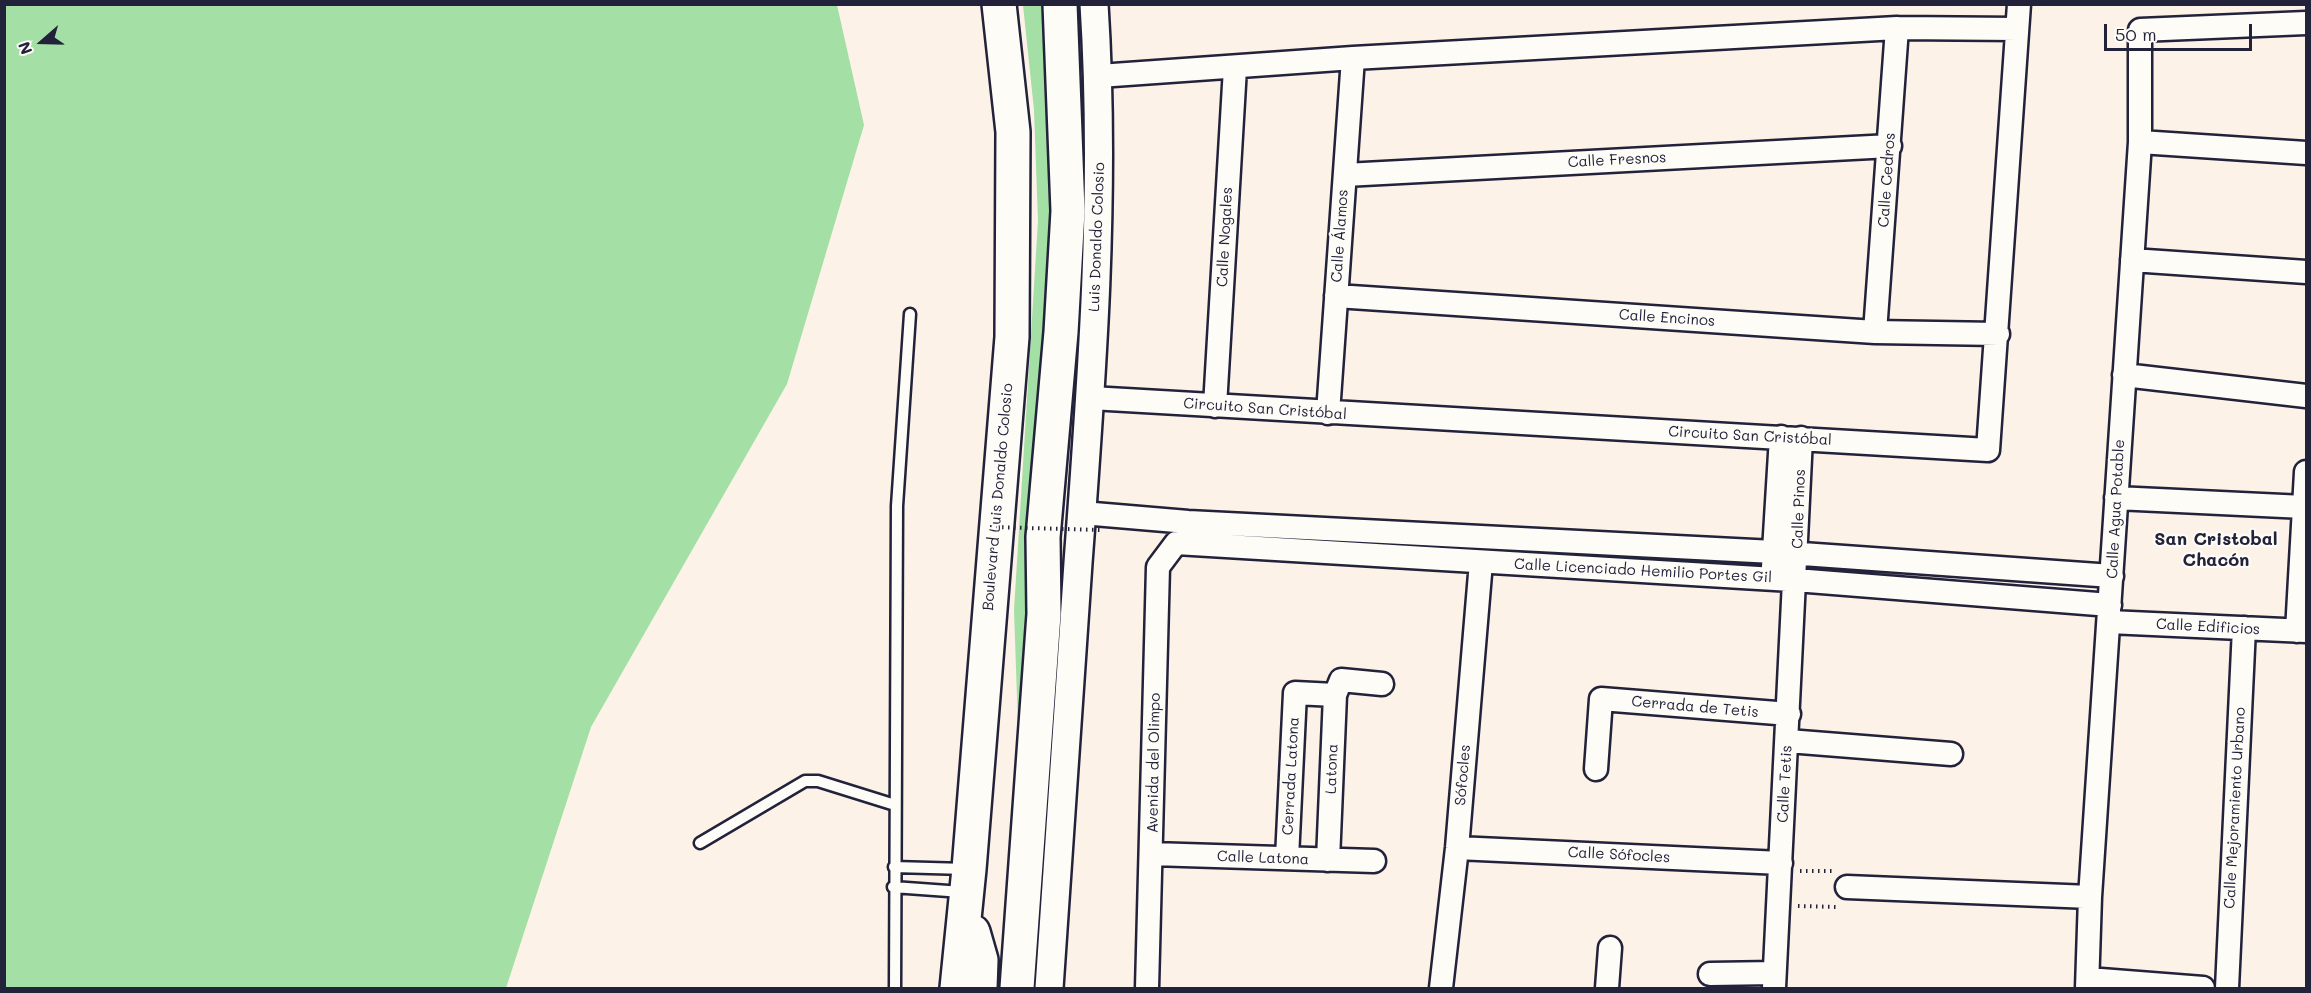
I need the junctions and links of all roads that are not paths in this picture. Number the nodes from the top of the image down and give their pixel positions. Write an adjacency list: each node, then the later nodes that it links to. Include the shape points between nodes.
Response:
1 (999, 4): 57 (main road, Boulevard Luis Donaldo Colosio, via 1013,132 1012,337)
2 (1060, 4): 66 (main road, via 1068,212 1043,537 1044,614)
3 (1094, 4): 10 (street, Luis Donaldo Colosio)
4 (2019, 4): 7 (street, Circuito San Cristóbal)
5 (2307, 23): 11 (street, Calle Agua Potable, via 2140,30)
6 (1897, 28): 7 (street); 8 (street); 12 (street, Calle Cedros)
7 (2017, 29): 20 (street, Circuito San Cristóbal)
8 (1353, 58): 9 (street); 14 (street, Calle Álamos)
9 (1235, 68): 10 (street); 24 (street, Calle Nogales)
10 (1099, 76): 23 (street, Luis Donaldo Colosio, via 1100,190)
11 (2140, 142): 13 (street); 15 (street, Calle Agua Potable)
12 (1890, 146): 14 (street, Calle Fresnos); 19 (street, Calle Cedros)
13 (2307, 153)
14 (1345, 175): 17 (street, Calle Álamos)
15 (2132, 260): 16 (street); 21 (street, Calle Agua Potable)
16 (2307, 272)
17 (1336, 296): 19 (street, Calle Encinos); 25 (street, Calle Álamos)
18 (910, 314): 46 (lane, via 897,506)
19 (1875, 332): 20 (street, Calle Encinos)
20 (1998, 334): 26 (street, Circuito San Cristóbal, via 1988,450)
21 (2124, 375): 22 (street); 28 (street, Calle Agua Potable)
22 (2307, 396)
23 (1091, 398): 24 (street, Circuito San Cristóbal); 30 (street, Luis Donaldo Colosio)
24 (1215, 406): 25 (street, Circuito San Cristóbal)
25 (1328, 413): 26 (street, Circuito San Cristóbal)
26 (1791, 437): 32 (street, Calle Pinos); 33 (street, Calle Pinos)
27 (2307, 472): 29 (street)
28 (2116, 498): 29 (street); 35 (street, Calle Agua Potable)
29 (2304, 507): 39 (street)
30 (1092, 522): 32 (street, via 1188,522); 67 (street, Luis Donaldo Colosio)
31 (1176, 543): 34 (street, Calle Licenciado Hemilio Portes Gil); 49 (street, Avenida del Olimpo, via 1158,567)
32 (1774, 552): 33 (street); 36 (street, Calle Pinos)
33 (1797, 554): 35 (street); 36 (street, Calle Pinos)
34 (1480, 562): 36 (street, Calle Licenciado Hemilio Portes Gil); 48 (street, Sófocles)
35 (2112, 576): 37 (street, Calle Agua Potable)
36 (1784, 579): 37 (street, Calle Licenciado Hemilio Portes Gil); 42 (street, Calle Tetis)
37 (2110, 614): 38 (street, Calle Edificios); 58 (street, Calle Agua Potable)
38 (2244, 628): 39 (street, Calle Edificios); 72 (street, Calle Mejoramiento Urbano)
39 (2302, 631)
40 (1382, 684): 41 (street)
41 (1338, 687): 50 (street, Cerrada Latona, via 1295,693); 51 (street, Latona)
42 (1789, 714): 43 (street, Calle Tetis); 45 (street, Cerrada de Tetis, via 1601,699)
43 (1788, 741): 44 (street); 54 (street, Calle Tetis)
44 (1951, 754)
45 (1596, 770)
46 (895, 805): 47 (lane, via 818,781 805,781); 53 (lane)
47 (700, 843)
48 (1457, 848): 54 (street, Calle Sófocles); 69 (street, Sófocles)
49 (1152, 854): 50 (street, Calle Latona); 68 (street, Avenida del Olimpo)
50 (1287, 858): 51 (street, Calle Latona)
51 (1328, 860): 52 (street, Calle Latona)
52 (1374, 861)
53 (894, 867): 55 (lane); 57 (lane)
54 (1781, 867): 61 (street, Calle Tetis)
55 (893, 887): 57 (lane); 63 (lane)
56 (1847, 887): 58 (street)
57 (967, 893): 64 (main road, Boulevard Luis Donaldo Colosio); 65 (main road, via 981,960)
58 (2090, 897): 62 (street, Calle Agua Potable)
59 (1610, 948): 70 (street)
60 (1710, 974): 61 (street)
61 (1774, 981)
62 (2088, 984): 71 (street)
63 (895, 988)
64 (957, 988)
65 (981, 988)
66 (1017, 988)
67 (1048, 988)
68 (1147, 988)
69 (1441, 988)
70 (1607, 988)
71 (2203, 988)
72 (2227, 988)

